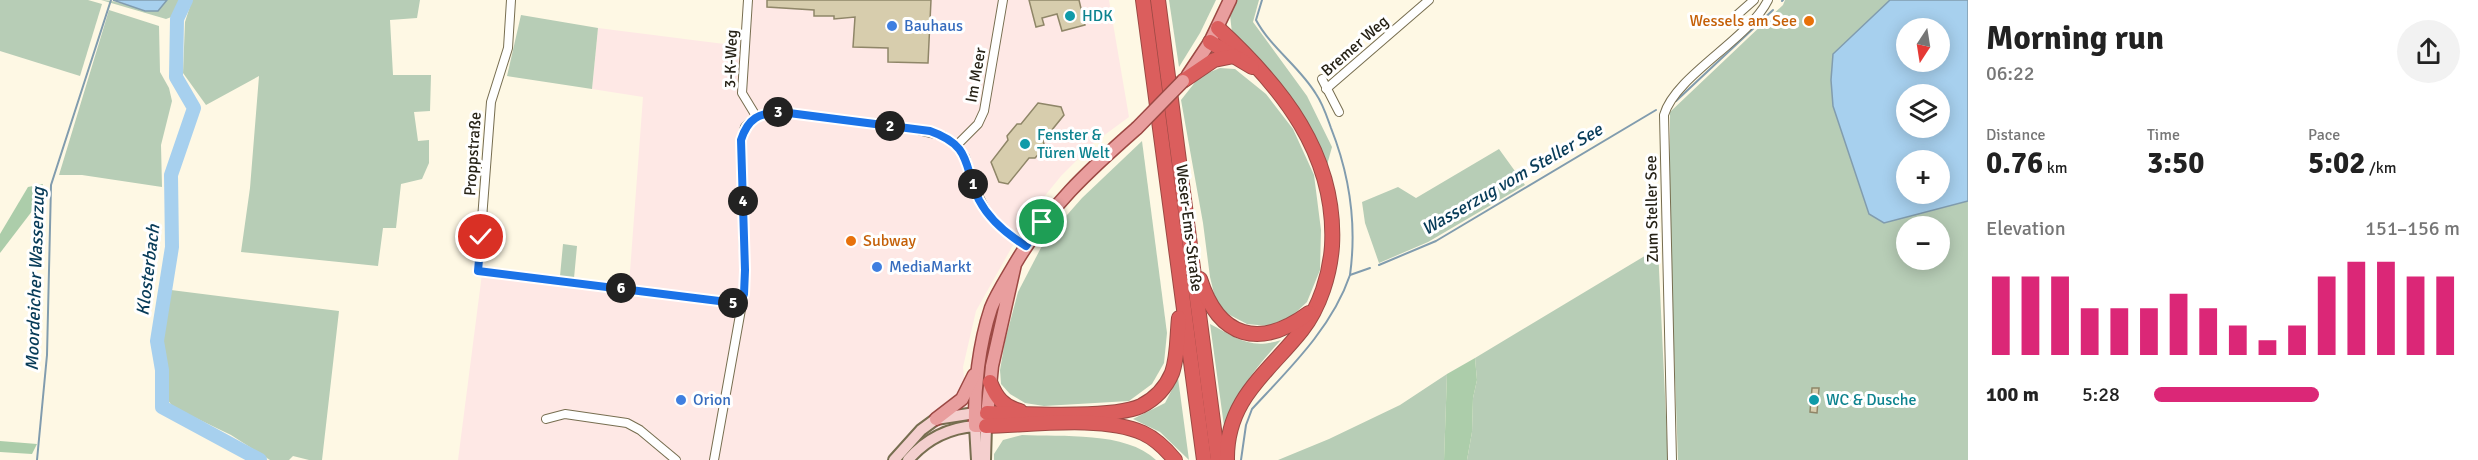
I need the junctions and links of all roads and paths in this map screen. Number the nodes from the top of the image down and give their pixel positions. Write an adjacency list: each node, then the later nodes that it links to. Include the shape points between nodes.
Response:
1 (512, 0): 25 (street, Proppstraße, via 508,48 491,102 478,271)
2 (748, 0): 19 (street, 3-K-Weg, via 742,93)
3 (1002, 0): 20 (street, Im Meer, via 984,111 978,124)
4 (1143, 0): 24 (highway, Weser-Ems-Straße)
5 (1158, 0): 22 (highway, Weser-Ems-Straße)
6 (1230, 0): 11 (main road)
7 (1429, 0): 17 (street, Bremer Weg)
8 (1754, 0): 10 (street)
9 (1768, 0): 45 (street, Zum Steller See, via 1747,26 1673,97 1664,115)
10 (1737, 15)
11 (1218, 28): 12 (main road); 14 (highway)
12 (1210, 42): 13 (highway); 16 (main road)
13 (1234, 56): 14 (highway); 16 (highway, via 1214,60)
14 (1261, 71): 26 (highway, via 1294,111 1310,139 1327,187 1333,235 1330,266)
15 (1322, 79): 17 (street, Bremer Weg)
16 (1183, 81): 21 (main road, bridge, via 1076,183)
17 (1326, 89): 18 (street, Bremer Weg)
18 (1339, 112)
19 (756, 116): 20 (street, via 781,112 913,129 943,136); 25 (street, via 745,127 741,140 745,270)
20 (956, 146): 21 (street, via 965,157 987,213)
21 (1026, 246): 23 (main road)
22 (1189, 248): 26 (highway, via 1209,302 1215,313 1231,326 1267,335 1290,326); 43 (highway, Weser-Ems-Straße)
23 (1015, 264): 27 (main road, via 991,309); 28 (main road)
24 (1181, 296): 29 (highway, via 1175,361 1156,396 1141,406 1114,412); 42 (highway, Weser-Ems-Straße)
25 (740, 305): 33 (street)
26 (1313, 310): 44 (highway, via 1302,330 1250,387 1229,433)
27 (979, 370): 31 (main road, via 962,399); 32 (main road)
28 (990, 382): 29 (highway, via 1000,402); 32 (main road)
29 (1024, 413): 32 (highway)
30 (546, 418): 34 (street, via 565,414 627,423)
31 (936, 419): 32 (main road); 37 (main road)
32 (980, 420): 38 (main road, via 930,439); 39 (main road); 40 (main road); 41 (highway, via 1130,428 1157,441)
33 (719, 441): 35 (street); 36 (street)
34 (676, 460)
35 (714, 460)
36 (719, 460)
37 (894, 460)
38 (908, 460)
39 (977, 460)
40 (985, 460)
41 (1175, 460)
42 (1204, 460)
43 (1218, 460)
44 (1227, 460)
45 (1672, 460)

